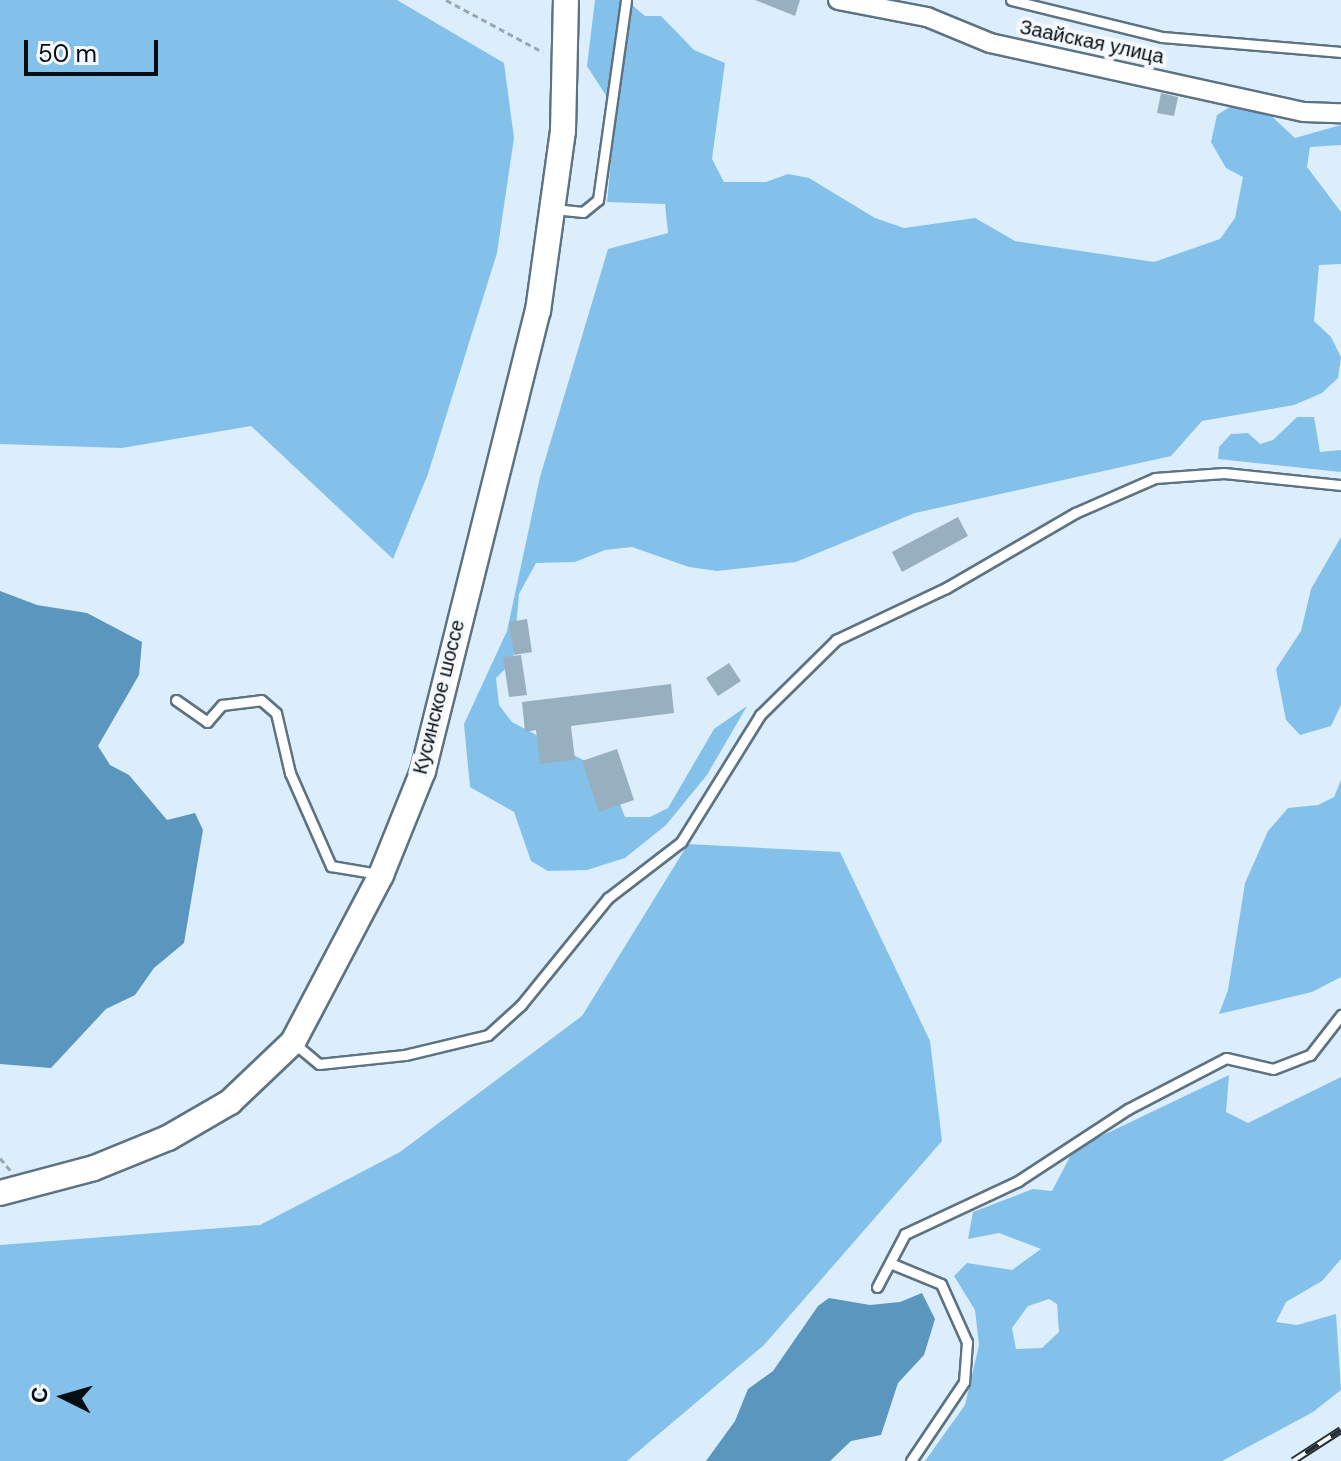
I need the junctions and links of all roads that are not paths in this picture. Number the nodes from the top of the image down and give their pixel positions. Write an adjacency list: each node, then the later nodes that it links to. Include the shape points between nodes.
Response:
1 (566, 0): 7 (main road, Кусинское шоссе, via 567,55)
2 (626, 0): 7 (lane, via 598,200 583,212)
3 (838, 0): 6 (street, Заайская улица, via 927,17 990,43 1304,112)
4 (1011, 0): 5 (lane, via 1162,37)
5 (1341, 52)
6 (1341, 113)
7 (554, 209): 10 (main road, Кусинское шоссе, via 538,311 423,771)
8 (1341, 485): 12 (lane, via 1224,473 1155,478 1075,513 946,588 836,640 760,715 681,842 608,898 521,1005 488,1035 405,1055 319,1064)
9 (176, 700): 10 (lane, via 207,722 222,705 261,700 276,713 290,773 331,866)
10 (381, 875): 12 (main road, Кусинское шоссе)
11 (1341, 1015): 14 (lane, via 1310,1055 1273,1069 1226,1058 1128,1109 1018,1181 905,1234)
12 (293, 1042): 13 (main road, Кусинское шоссе, via 230,1102 168,1138 94,1168)
13 (0, 1193)
14 (890, 1263): 15 (lane); 16 (lane, via 941,1284 967,1342 964,1382)
15 (877, 1287)
16 (911, 1461)

